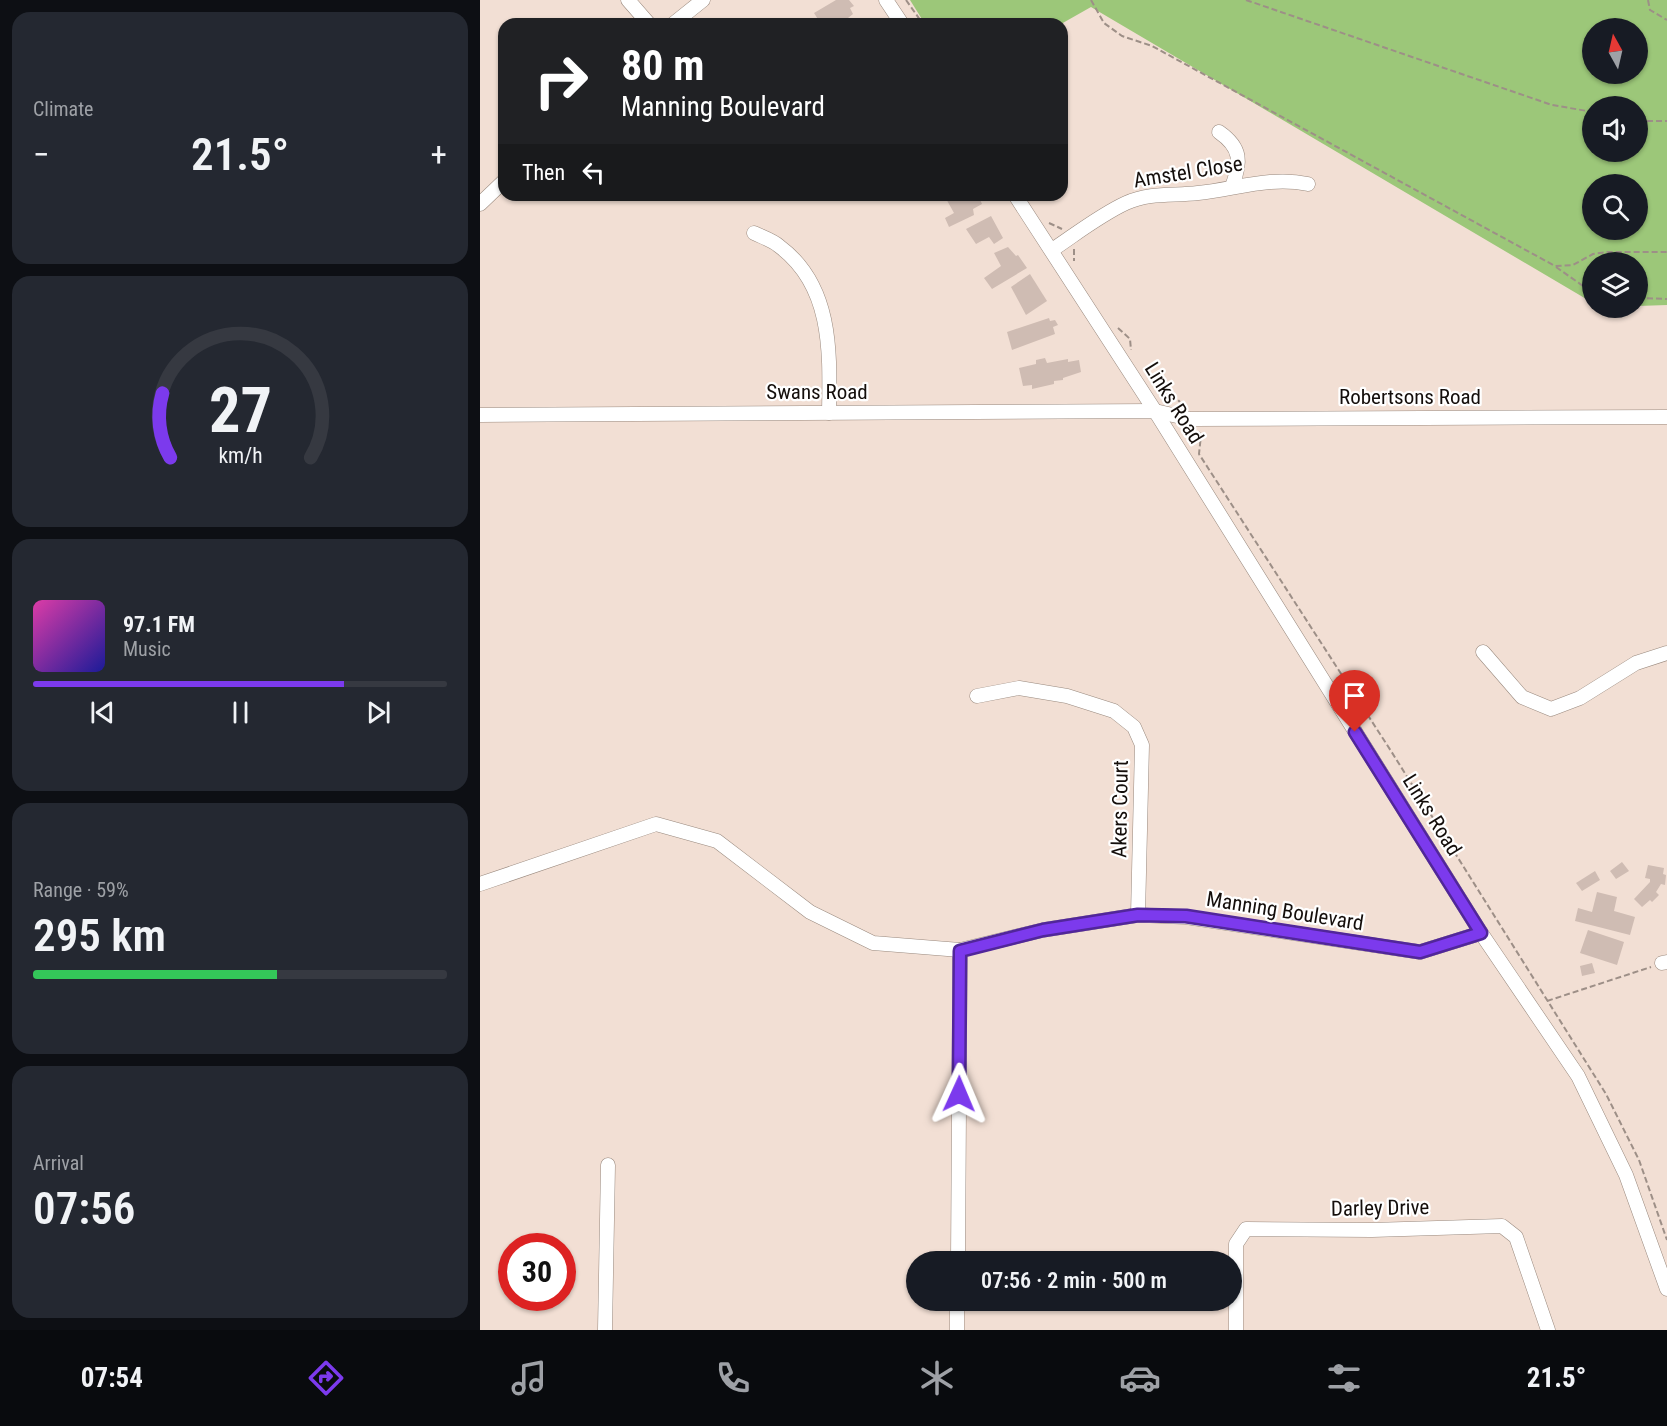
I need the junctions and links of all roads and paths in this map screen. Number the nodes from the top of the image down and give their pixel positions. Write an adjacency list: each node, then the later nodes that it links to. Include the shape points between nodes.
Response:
1 (628, 0): 8 (street)
2 (703, 0): 9 (street)
3 (886, 0): 10 (street)
4 (906, 0): 11 (path)
5 (1091, 0): 28 (path, via 1104,23 1122,36 1152,46)
6 (1246, 0): 13 (path, via 1552,105)
7 (1648, 0): 12 (path, via 1650,10)
8 (644, 18)
9 (680, 18)
10 (898, 18)
11 (919, 18)
12 (1667, 20)
13 (1582, 110)
14 (1648, 121): 15 (path)
15 (1667, 121)
16 (1219, 132): 18 (street, via 1232,141 1237,152)
17 (1308, 184): 18 (street, Amstel Close, via 1281,181)
18 (1232, 187): 24 (street, Amstel Close, via 1165,194 1127,203)
19 (498, 188): 21 (street)
20 (1020, 201): 25 (street, Links Road)
21 (480, 204)
22 (1049, 224): 24 (path, via 1061,227)
23 (754, 233): 36 (street, via 778,244 800,264 815,289 830,350)
24 (1069, 239): 25 (street, Amstel Close); 27 (path, via 1074,246)
25 (1052, 250): 35 (street, Links Road)
26 (1667, 252): 28 (path, via 1607,252 1593,254 1573,265)
27 (1074, 264)
28 (1555, 266): 29 (path)
29 (1582, 285)
30 (1648, 298): 31 (path)
31 (1667, 299)
32 (1112, 324): 33 (path, via 1130,339)
33 (1131, 350)
34 (1161, 395): 39 (path, via 1178,400)
35 (1155, 411): 36 (street, Swans Road); 39 (street, Robertsons Road); 45 (street, Links Road)
36 (829, 413): 37 (street, Swans Road)
37 (480, 415)
38 (1667, 417): 39 (street, Robertsons Road)
39 (1190, 419): 48 (path, via 1201,435 1199,454)
40 (1483, 652): 41 (street, via 1522,697 1551,709 1580,698 1636,663)
41 (1667, 653)
42 (977, 696): 44 (street, Akers Court, via 1019,688 1067,696 1114,711 1134,727 1142,745)
43 (480, 884): 46 (street, Manning Boulevard, via 656,824 717,840 810,912 873,943)
44 (1138, 915): 45 (street, Manning Boulevard, via 1186,916 1420,952); 46 (street, Manning Boulevard, via 1043,930)
45 (1481, 933): 52 (street, Links Road, via 1578,1076 1626,1175)
46 (960, 951): 51 (street)
47 (1665, 963): 48 (path)
48 (1547, 1001): 50 (path, via 1611,1103 1639,1160)
49 (608, 1165): 54 (street)
50 (1667, 1240)
51 (958, 1251)
52 (1667, 1290)
53 (957, 1311): 55 (street)
54 (605, 1330)
55 (957, 1330)
56 (1236, 1330): 57 (street, Darley Drive, via 1236,1244 1246,1229 1502,1226 1515,1237)
57 (1548, 1330)

